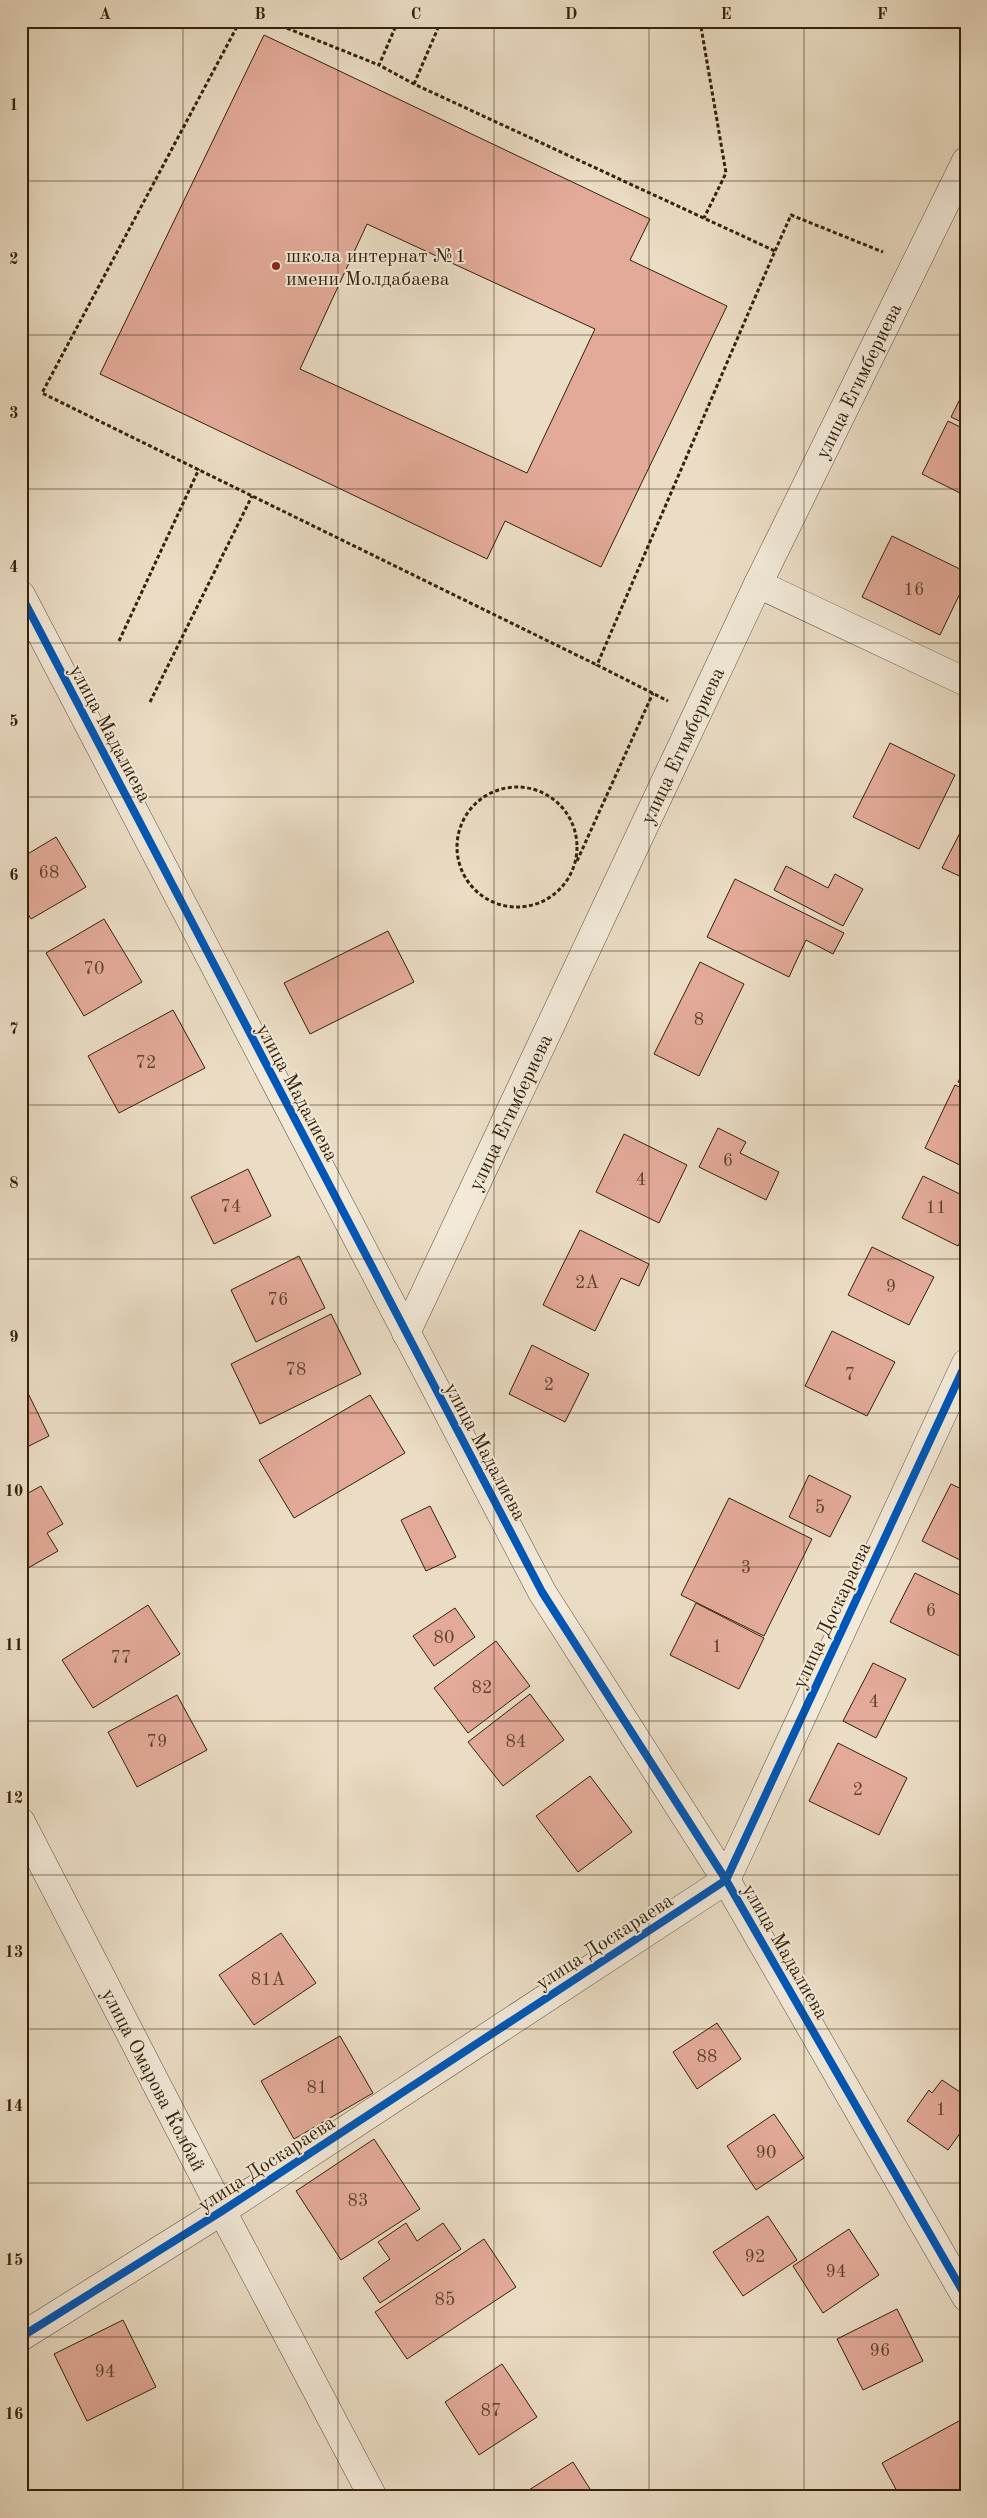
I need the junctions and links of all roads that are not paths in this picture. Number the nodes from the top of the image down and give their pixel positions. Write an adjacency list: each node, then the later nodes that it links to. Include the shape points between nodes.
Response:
1 (966, 161): 2 (street, улица Егимбериева)
2 (758, 584): 5 (street); 6 (street, улица Егимбериева)
3 (21, 594): 4 (street, улица Мадалиева)
4 (27, 622): 6 (street, улица Мадалиева)
5 (966, 682)
6 (406, 1333): 9 (street, улица Мадалиева, via 542,1592)
7 (966, 1363): 9 (street, улица Доскараева)
8 (21, 1822): 10 (street, улица Омарова Колбай)
9 (726, 1880): 10 (street, улица Доскараева); 11 (street, улица Мадалиева)
10 (222, 2211): 12 (street, улица Доскараева); 13 (street, улица Омарова Колбай)
11 (966, 2297)
12 (21, 2336)
13 (374, 2497)

